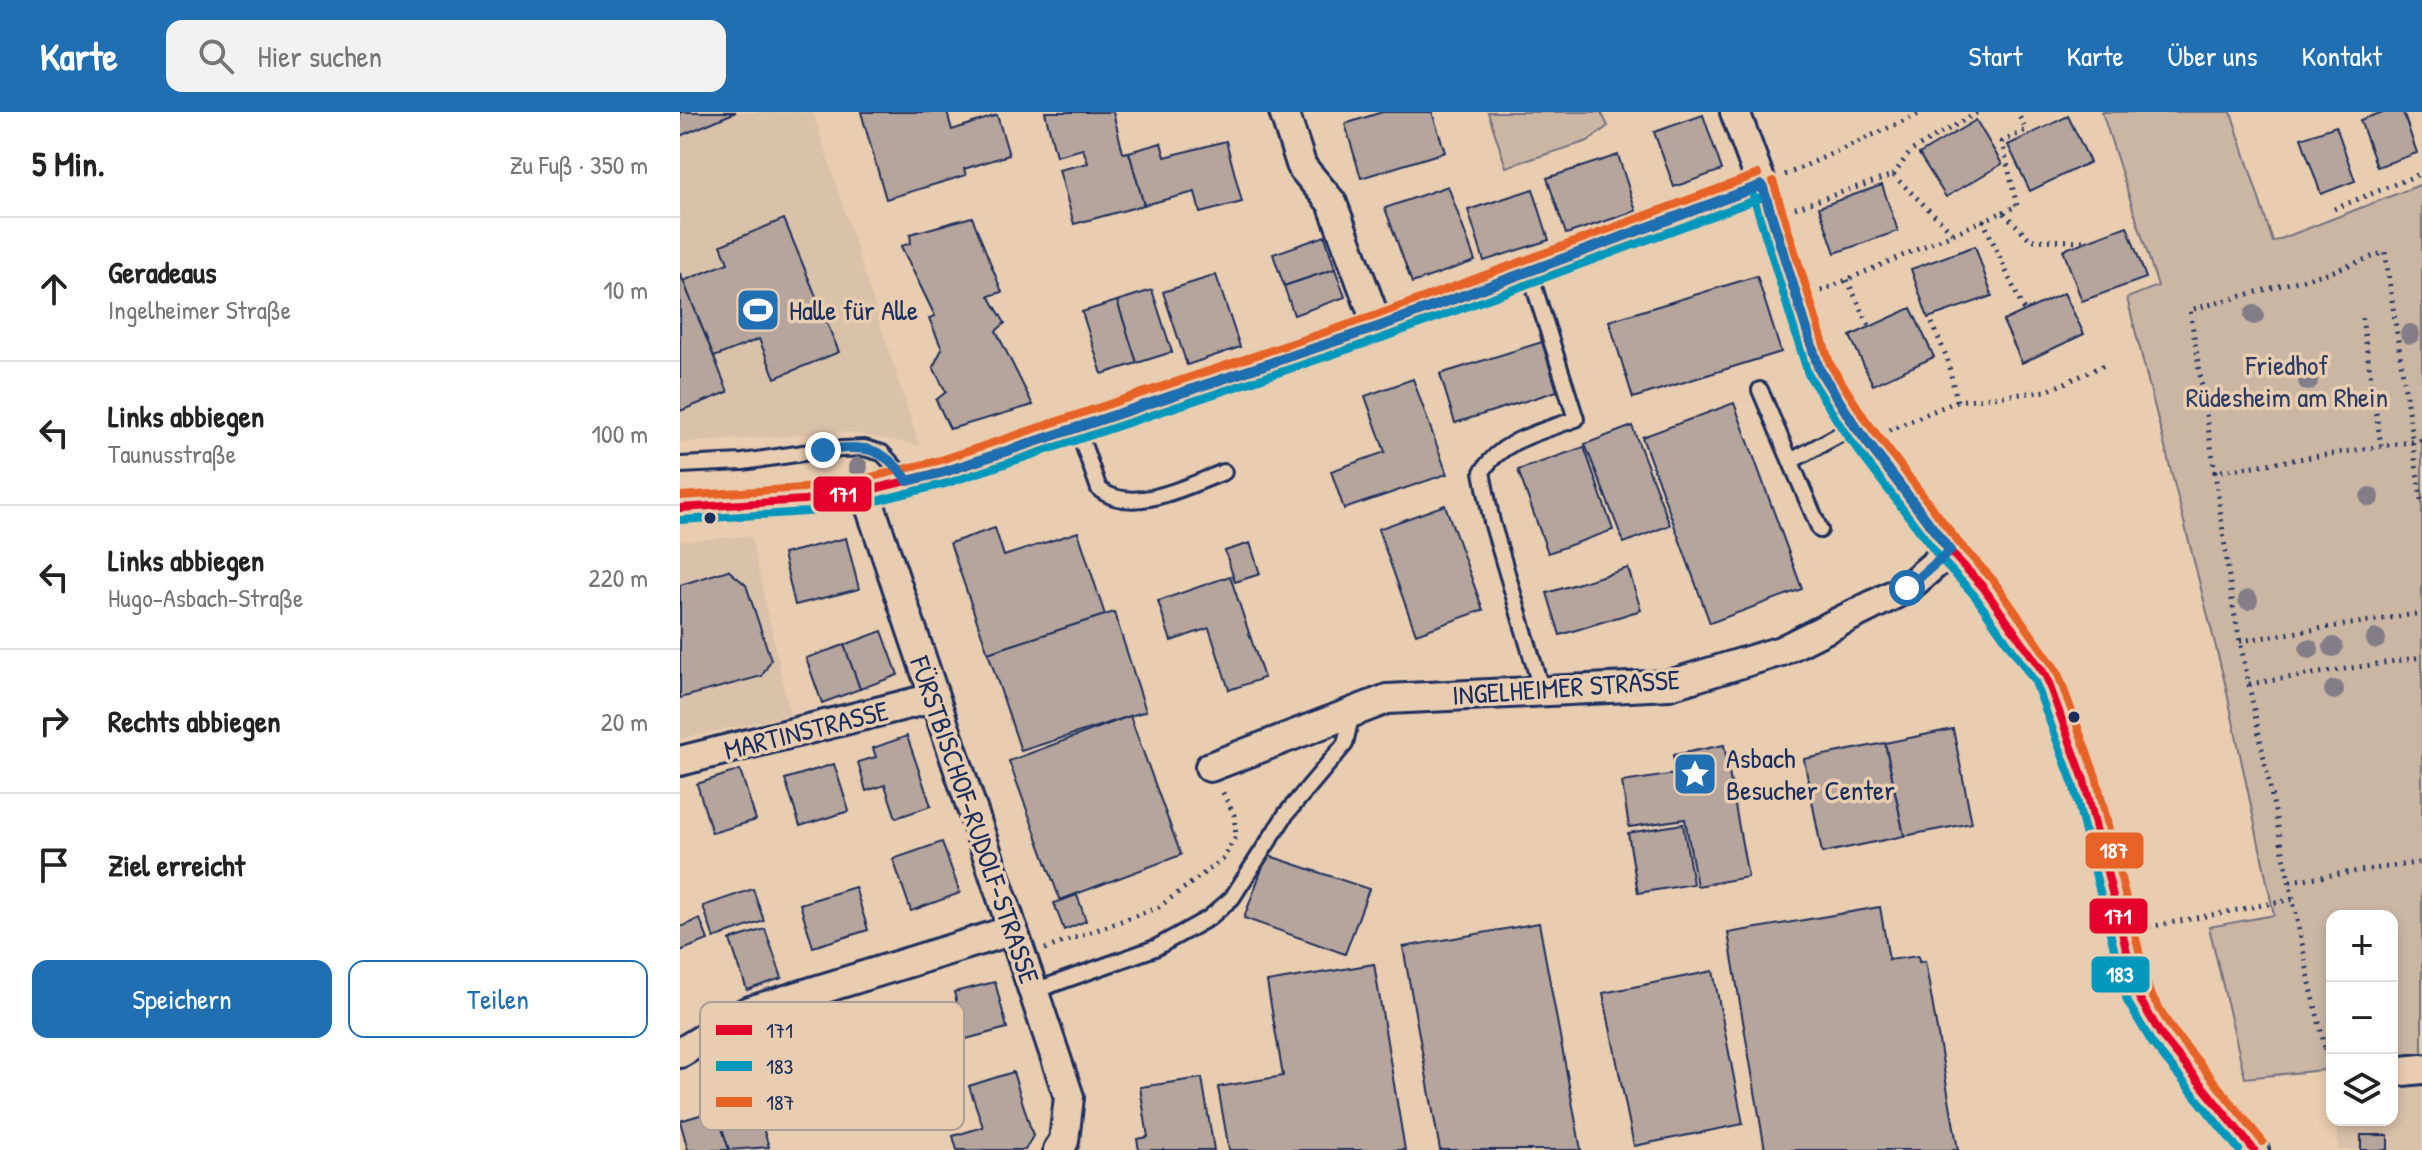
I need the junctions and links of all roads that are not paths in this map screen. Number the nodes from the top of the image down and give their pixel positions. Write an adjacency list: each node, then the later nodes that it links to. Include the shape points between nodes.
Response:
1 (1284, 112): 5 (street, via 1302,167 1332,203)
2 (1735, 112): 3 (street)
3 (1762, 185): 4 (street); 8 (street, via 1819,369)
4 (1529, 271): 5 (street); 17 (lane, via 1576,419 1516,440 1493,454 1482,472)
5 (1378, 327): 7 (street)
6 (1760, 390): 9 (lane)
7 (1077, 427): 11 (lane, via 1099,489 1118,500 1147,498); 12 (street)
8 (1860, 433): 9 (lane); 16 (street)
9 (1791, 461): 15 (lane)
10 (680, 465): 12 (lane, via 864,448 882,453)
11 (1224, 472)
12 (908, 481): 13 (street)
13 (865, 491): 14 (street); 18 (street, FÜRSTBISCHOF-RUDOLF-STRASSE)
14 (680, 508)
15 (1820, 530)
16 (1950, 551): 17 (street, INGELHEIMER STRASSE, via 1907,588 1781,651 1669,685); 30 (street, via 1983,587 2046,676 2084,780 2138,996 2161,1035)
17 (1542, 692): 19 (street, INGELHEIMER STRASSE, via 1387,699)
18 (933, 698): 20 (street, MARTINSTRASSE); 22 (street, FÜRSTBISCHOF-RUDOLF-STRASSE)
19 (1352, 712): 21 (street, INGELHEIMER STRASSE); 23 (lane, via 1345,744 1286,814 1232,898 1209,918 1155,948)
20 (680, 761)
21 (1210, 767)
22 (1018, 943): 23 (street, FÜRSTBISCHOF-RUDOLF-STRASSE); 24 (street)
23 (1034, 991): 29 (street, FÜRSTBISCHOF-RUDOLF-STRASSE, via 1069,1097 1064,1141)
24 (786, 1002)
25 (700, 1041): 26 (street)
26 (680, 1053)
27 (2422, 1069): 28 (street)
28 (2398, 1071)
29 (1058, 1150)
30 (2254, 1150)

